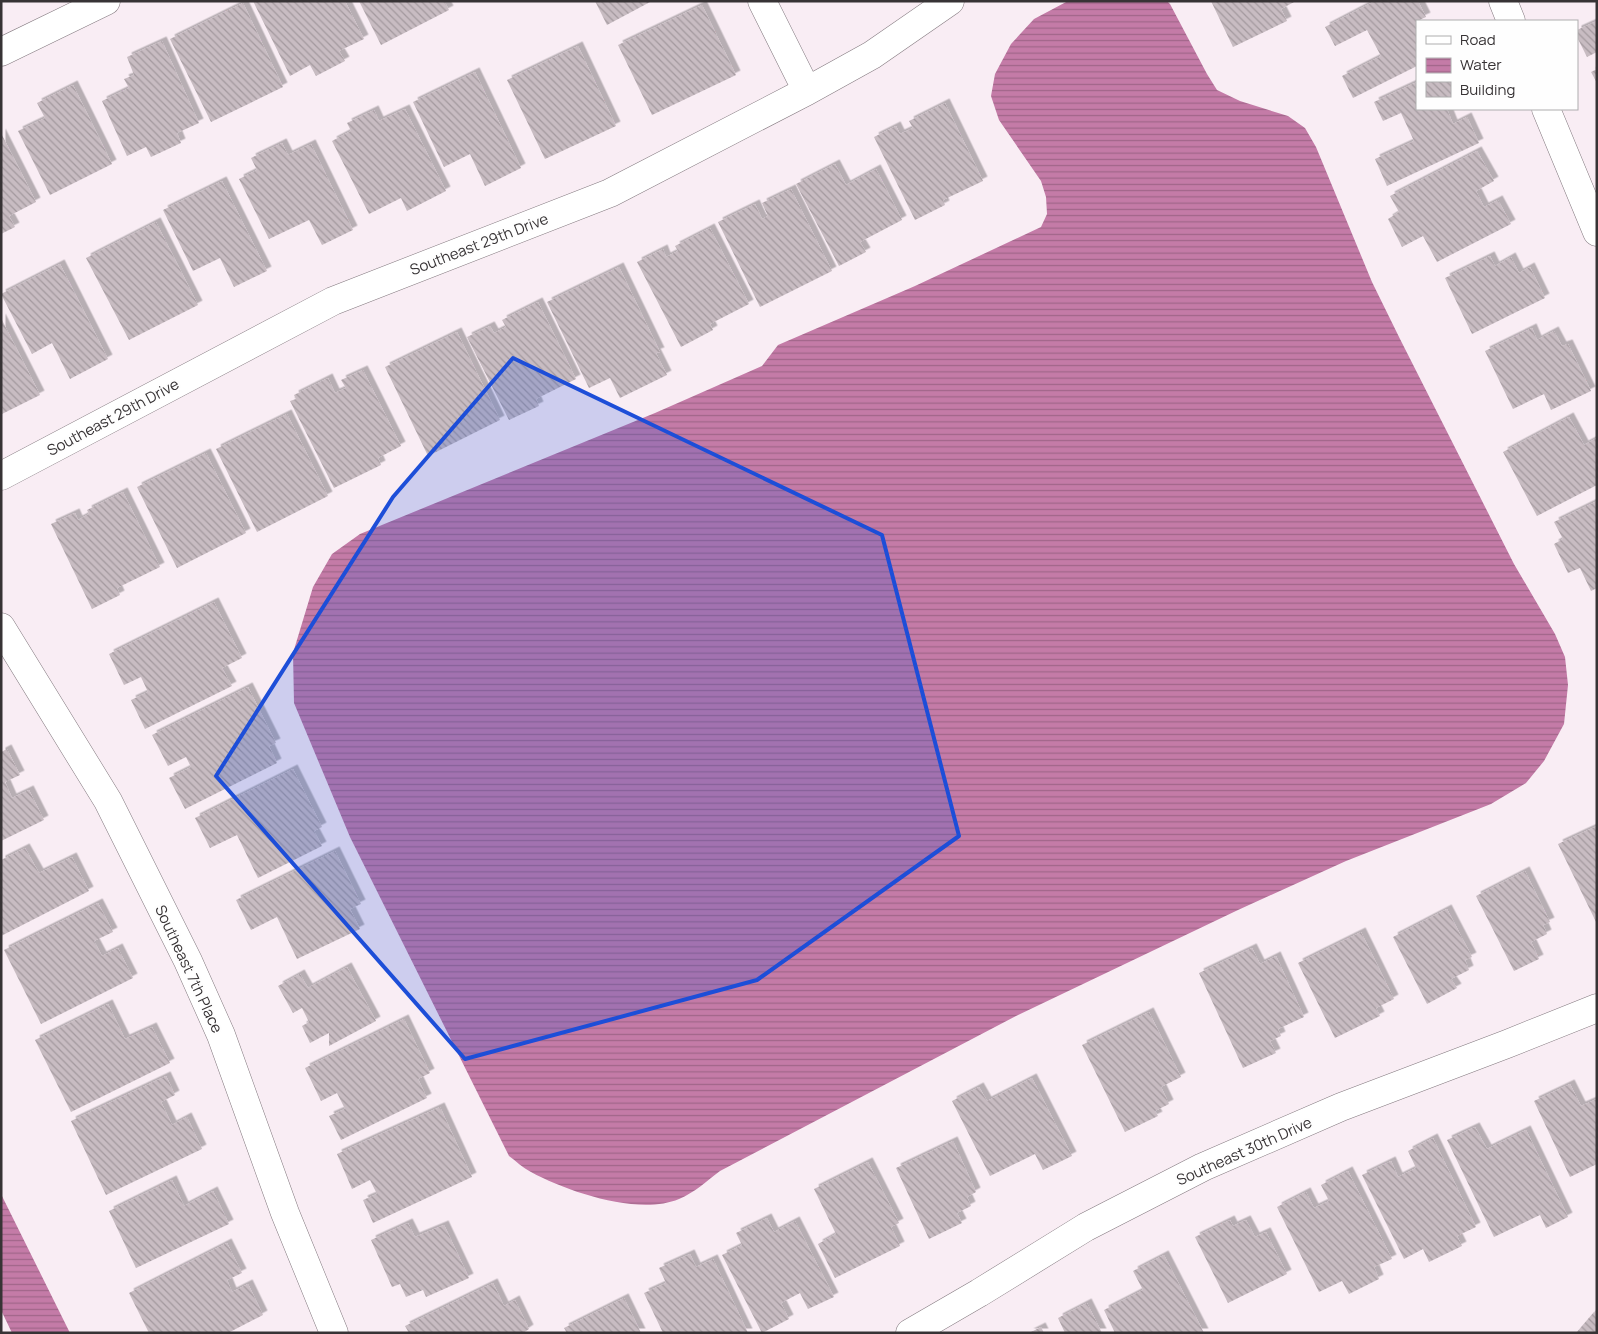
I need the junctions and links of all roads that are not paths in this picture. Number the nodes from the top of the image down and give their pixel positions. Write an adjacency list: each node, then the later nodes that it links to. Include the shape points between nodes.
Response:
1 (106, 1): 6 (street)
2 (762, 1): 7 (street)
3 (950, 1): 7 (street, Southeast 29th Drive, via 872,55)
4 (1503, 1): 5 (street)
5 (1511, 20)
6 (1, 52)
7 (807, 91): 10 (street, Southeast 29th Drive, via 610,193 333,301)
8 (1546, 110): 9 (street)
9 (1597, 232)
10 (1, 476)
11 (1, 627): 13 (street, Southeast 7th Place, via 108,802 188,961 221,1035 285,1213)
12 (1597, 1008): 14 (street, Southeast 30th Drive, via 1341,1107 1203,1167 1086,1226)
13 (334, 1333)
14 (910, 1333)

